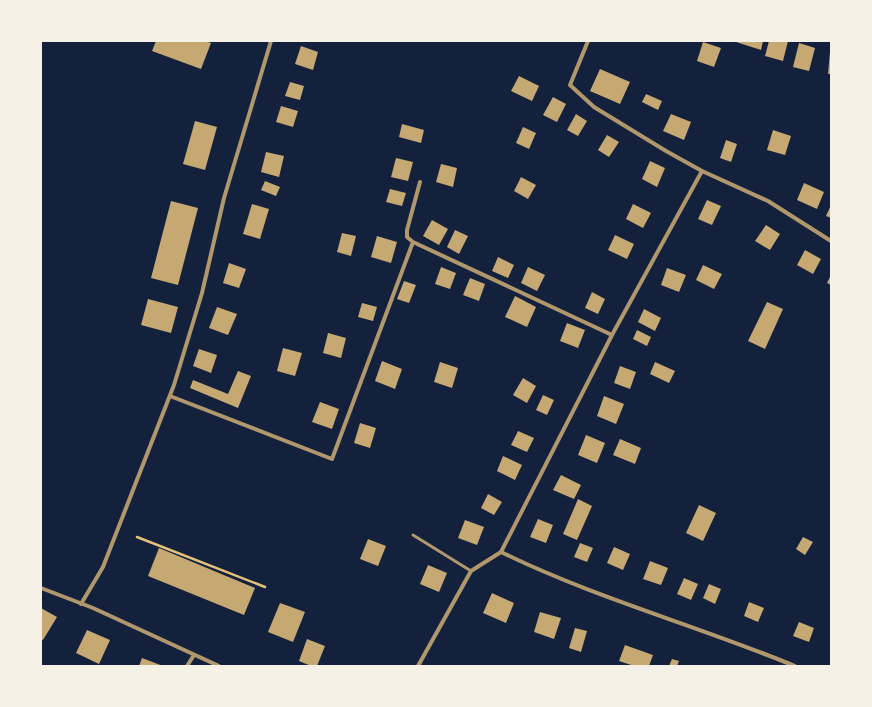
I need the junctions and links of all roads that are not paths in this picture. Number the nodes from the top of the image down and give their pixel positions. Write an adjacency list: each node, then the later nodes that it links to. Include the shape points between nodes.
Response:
1 (271, 41): 8 (street, via 224,198 202,293)
2 (588, 41): 3 (street, via 570,85 594,107)
3 (702, 171): 5 (street, via 768,201); 7 (street)
4 (420, 182): 6 (street, via 407,230 407,237)
5 (831, 241)
6 (413, 242): 7 (street); 8 (street, via 332,459)
7 (612, 334): 10 (street)
8 (170, 396): 13 (street, via 103,567)
9 (413, 535): 11 (lane)
10 (501, 552): 11 (street); 18 (street, via 581,587 755,649)
11 (471, 571): 17 (street)
12 (41, 588): 13 (street)
13 (81, 604): 14 (street)
14 (194, 655): 15 (street); 16 (street)
15 (188, 666)
16 (219, 666)
17 (418, 666)
18 (795, 666)

